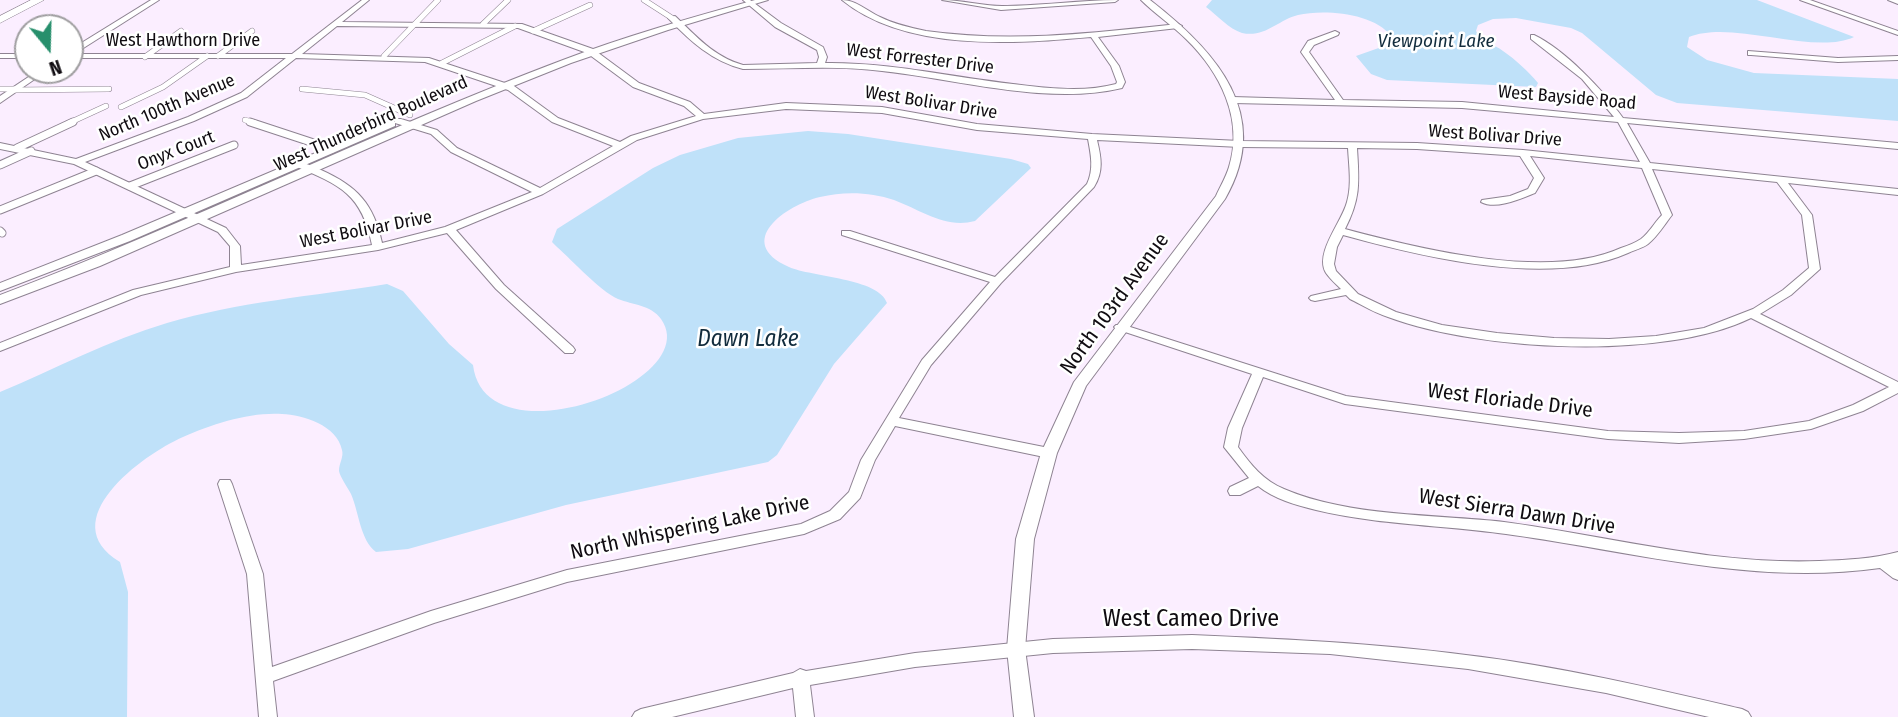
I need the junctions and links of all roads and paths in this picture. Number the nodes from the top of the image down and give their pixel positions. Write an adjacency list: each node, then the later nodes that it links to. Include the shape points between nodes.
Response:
1 (15, 0): 19 (main road)
2 (39, 0): 20 (main road)
3 (156, 0): 34 (street)
4 (366, 0): 22 (street, North 100th Avenue)
5 (438, 0): 23 (street)
6 (508, 0): 24 (street)
7 (644, 0): 21 (street)
8 (737, 0): 21 (street, West Thunderbird Boulevard)
9 (764, 0): 16 (street, West Thunderbird Boulevard)
10 (845, 0): 32 (street, via 884,21 950,36 1009,39)
11 (945, 0): 12 (street, via 1001,8)
12 (1115, 0)
13 (1145, 0): 26 (street, North 103rd Avenue)
14 (1803, 0): 31 (street)
15 (1892, 0): 17 (street)
16 (748, 2): 21 (street, West Thunderbird Boulevard); 45 (street, via 820,49)
17 (1898, 2)
18 (590, 5): 27 (street)
19 (0, 8)
20 (0, 20)
21 (675, 20): 35 (street, West Thunderbird Boulevard); 45 (street, West Forrester Drive, via 698,46 726,64)
22 (338, 24): 23 (street); 40 (street, North 100th Avenue)
23 (413, 24): 24 (street); 42 (street)
24 (483, 24): 25 (street)
25 (515, 26): 27 (street); 44 (street)
26 (1178, 26): 32 (street); 54 (street, North 103rd Avenue, via 1214,66)
27 (533, 30): 35 (street)
28 (181, 31): 41 (street)
29 (252, 31): 39 (street)
30 (1335, 33): 55 (street, via 1311,43 1305,52)
31 (1898, 33)
32 (1092, 34): 45 (street, West Forrester Drive, via 1120,76 1119,86 1111,90 1058,90 898,69)
33 (1534, 37): 59 (street, via 1588,81)
34 (84, 46)
35 (585, 49): 46 (street, West Thunderbird Boulevard); 48 (street, West Thunderbird Boulevard); 58 (street, via 636,85 687,104)
36 (1751, 53): 43 (street, via 1838,60)
37 (84, 55): 41 (street, West Hawthorn Drive)
38 (207, 56): 39 (street, West Hawthorn Drive); 41 (street, West Hawthorn Drive); 57 (street, via 163,87)
39 (218, 56): 40 (street, West Hawthorn Drive)
40 (296, 56): 42 (street, West Hawthorn Drive); 73 (street, North 100th Avenue, via 234,99)
41 (145, 57)
42 (384, 57): 44 (street, West Hawthorn Drive)
43 (1898, 58)
44 (442, 63): 46 (street, West Hawthorn Drive)
45 (820, 64)
46 (492, 81): 48 (street, West Hawthorn Drive); 61 (street, West Thunderbird Boulevard)
47 (23, 84): 50 (street)
48 (503, 85): 61 (street, West Thunderbird Boulevard); 65 (street, West Hawthorn Drive, via 525,95 555,120)
49 (0, 89): 50 (street)
50 (15, 89): 51 (street); 53 (street)
51 (109, 89)
52 (302, 89): 61 (street, via 365,94)
53 (0, 100)
54 (1233, 100): 55 (street, West Bayside Road); 63 (street, North 103rd Avenue, via 1241,125)
55 (1340, 101): 59 (street, West Bayside Road)
56 (106, 106): 69 (street)
57 (121, 107)
58 (702, 117): 62 (street, West Bolivar Drive, via 786,106 848,106 976,127); 65 (street, West Bolivar Drive)
59 (1619, 118): 68 (street, West Bayside Road); 75 (street)
60 (244, 120): 70 (street)
61 (411, 120): 70 (street, West Thunderbird Boulevard, via 398,121); 77 (street, West Thunderbird Boulevard); 81 (street, via 454,150)
62 (1092, 137): 63 (street, West Bolivar Drive); 92 (street, North Whispering Lake Drive, via 1097,176)
63 (1240, 144): 66 (street, West Bolivar Drive); 98 (street, North 103rd Avenue, via 1234,175 1221,197)
64 (234, 145): 80 (street, Onyx Court)
65 (618, 145): 81 (street, West Bolivar Drive)
66 (1352, 145): 72 (street, West Bolivar Drive); 88 (street, via 1353,192)
67 (0, 146): 69 (street)
68 (1898, 146)
69 (17, 148): 71 (street)
70 (332, 149): 74 (street, West Thunderbird Boulevard)
71 (31, 150): 73 (street); 76 (street)
72 (1523, 153): 75 (street, West Bolivar Drive); 83 (street, via 1539,177 1532,191)
73 (77, 162): 78 (street)
74 (298, 164): 77 (street); 85 (street, West Thunderbird Boulevard)
75 (1643, 164): 79 (street, West Bolivar Drive); 88 (street, via 1667,215 1661,228 1643,244 1609,257 1533,266 1496,264 1415,252)
76 (0, 165)
77 (312, 169): 86 (street, West Thunderbird Boulevard); 90 (street, via 360,198 374,221)
78 (96, 171): 80 (street); 84 (street)
79 (1780, 180): 82 (street, West Bolivar Drive); 97 (street, via 1807,215 1815,269 1780,300)
80 (130, 186): 85 (street)
81 (540, 192): 87 (street, West Bolivar Drive)
82 (1898, 192)
83 (1486, 202)
84 (0, 210)
85 (187, 212): 86 (street); 93 (street, West Thunderbird Boulevard)
86 (200, 218): 91 (street, via 231,238); 96 (street, West Thunderbird Boulevard)
87 (449, 229): 90 (street, West Bolivar Drive); 100 (street, via 500,287)
88 (1341, 232): 94 (street, via 1329,254 1329,270)
89 (846, 233): 92 (street)
90 (378, 247): 91 (street, West Bolivar Drive)
91 (236, 269): 99 (street, West Bolivar Drive, via 137,292)
92 (997, 281): 103 (street, North Whispering Lake Drive, via 926,363)
93 (0, 287)
94 (1344, 292): 95 (street); 97 (street, via 1386,316 1418,324 1589,343 1688,336)
95 (1315, 298)
96 (0, 300)
97 (1753, 315): 102 (street)
98 (1120, 327): 101 (street, West Floriade Drive); 104 (street, North 103rd Avenue, via 1079,385)
99 (0, 346)
100 (569, 350)
101 (1259, 371): 102 (street, West Floriade Drive, via 1345,400 1608,435 1679,438 1811,425); 105 (street, West Sierra Dawn Drive, via 1231,447)
102 (1898, 388)
103 (891, 421): 104 (street); 111 (street, North Whispering Lake Drive, via 855,494 835,515 804,529 567,576 431,617)
104 (1049, 453): 110 (street, North 103rd Avenue, via 1025,539)
105 (1260, 479): 107 (street); 108 (street, West Sierra Dawn Drive, via 1278,492 1328,509 1508,528 1735,566 1811,568)
106 (225, 484): 111 (street, via 255,574)
107 (1235, 491)
108 (1891, 560): 109 (street)
109 (1898, 575)
110 (1016, 649): 112 (street, West Cameo Drive, via 931,656); 116 (street, North 103rd Avenue); 117 (street, West Cameo Drive, via 1189,640 1325,645 1575,679)
111 (265, 676): 113 (street)
112 (800, 676): 114 (street, West Cameo Drive); 115 (street)
113 (268, 717)
114 (641, 717)
115 (805, 717)
116 (1024, 717)
117 (1742, 717)

